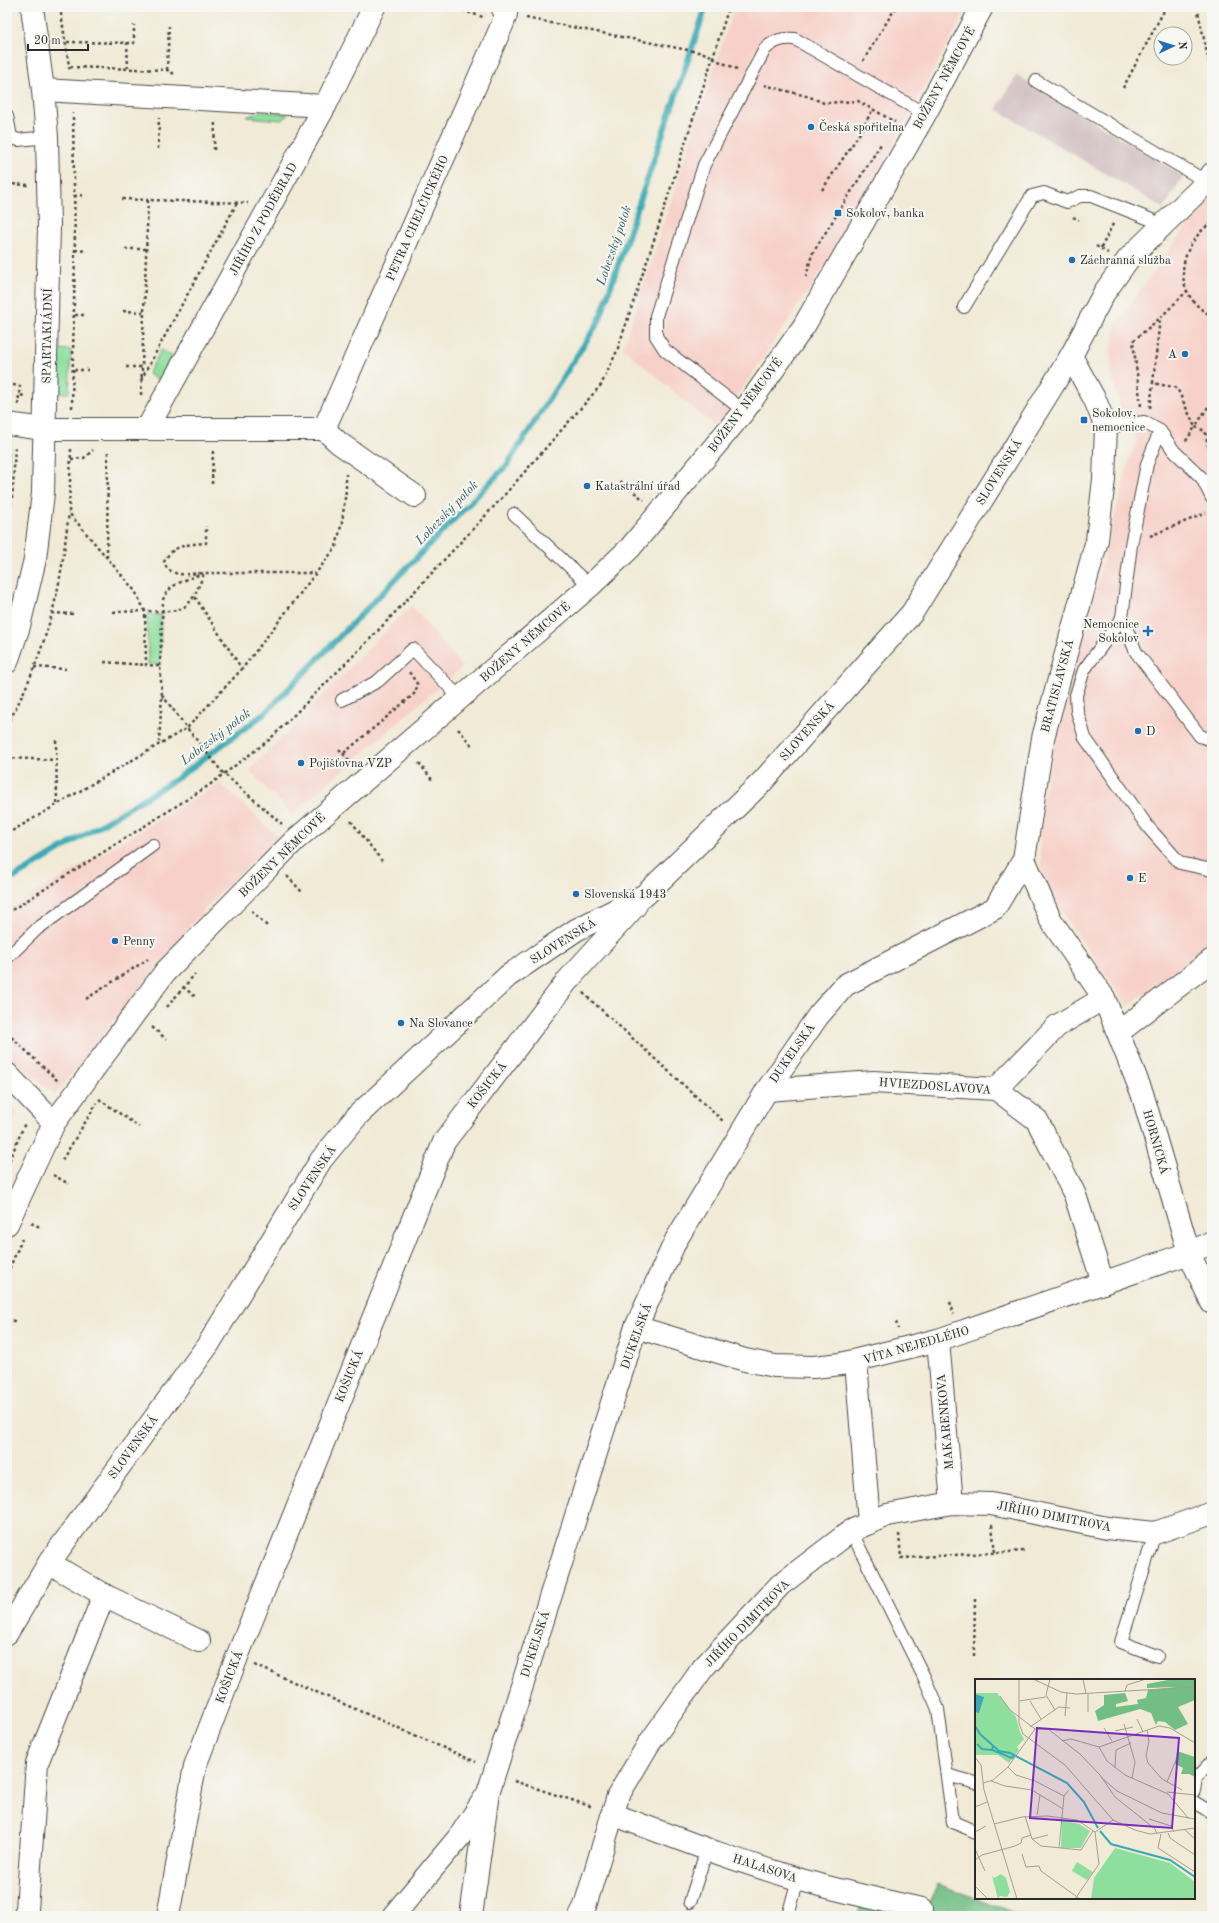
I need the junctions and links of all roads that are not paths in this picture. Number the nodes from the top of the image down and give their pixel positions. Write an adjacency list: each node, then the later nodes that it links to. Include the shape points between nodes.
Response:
1 (32, 7): 6 (street, SPARTAKIÁDNÍ)
2 (374, 7): 7 (street, JIŘÍHO Z PODĚBRAD)
3 (982, 7): 8 (street, BOŽENY NĚMCOVÉ)
4 (504, 15): 20 (street, PETRA CHELČICKÉHO)
5 (1036, 81): 11 (lane)
6 (43, 90): 7 (street); 10 (street, SPARTAKIÁDNÍ)
7 (324, 106): 19 (street, JIŘÍHO Z PODĚBRAD)
8 (916, 108): 15 (street, BOŽENY NĚMCOVÉ, via 804,326); 15 (lane, via 795,39 784,38 774,41 765,49 749,76 704,165 656,316 656,336 665,350)
9 (7, 116): 10 (lane, via 12,137 18,140)
10 (47, 137): 18 (street, SPARTAKIÁDNÍ, via 50,225)
11 (1210, 178): 12 (street, SLOVENSKÁ)
12 (1160, 228): 13 (lane, via 1152,220 1090,196 1080,196 1067,202 1044,193 1032,196); 14 (street, SLOVENSKÁ, via 1129,258 1104,293)
13 (964, 307)
14 (1071, 356): 17 (street, BRATISLAVSKÁ); 35 (street, SLOVENSKÁ, via 912,613 762,782)
15 (744, 411): 26 (street, BOŽENY NĚMCOVÉ, via 630,548)
16 (12, 424): 18 (street)
17 (1106, 427): 21 (lane, via 1144,422); 33 (street, BRATISLAVSKÁ, via 1104,479 1097,540 1042,738)
18 (44, 429): 19 (street); 28 (street, SPARTAKIÁDNÍ, via 43,493 35,560 19,626)
19 (147, 429): 20 (street)
20 (324, 429): 23 (street, via 339,443)
21 (1160, 431): 22 (lane, via 1174,451); 27 (lane, via 1147,464 1130,545)
22 (1207, 479): 24 (lane)
23 (414, 496)
24 (1212, 498)
25 (514, 514): 26 (lane)
26 (590, 586): 29 (street, BOŽENY NĚMCOVÉ)
27 (1122, 618): 31 (lane, via 1136,652 1200,736); 34 (lane, via 1084,670 1076,696 1077,711 1085,738 1148,827 1180,863)
28 (7, 662)
29 (460, 698): 30 (lane, via 413,649 378,681); 43 (street, BOŽENY NĚMCOVÉ, via 294,840 165,972)
30 (342, 700)
31 (1212, 740)
32 (153, 845): 36 (lane, via 37,929)
33 (1024, 859): 38 (street, HORNICKÁ, via 1050,919); 41 (street, DUKELSKÁ, via 995,908 845,985 818,1016)
34 (1212, 870)
35 (645, 895): 56 (street, SLOVENSKÁ, via 576,930 508,976 358,1115 321,1160 208,1345); 75 (street, KOŠICKÁ, via 568,980 444,1142 236,1657 195,1766)
36 (7, 958)
37 (1212, 960): 39 (street)
38 (1104, 998): 39 (street, HORNICKÁ); 42 (street, via 1057,1026)
39 (1118, 1032): 46 (street, HORNICKÁ, via 1142,1093)
40 (7, 1074): 43 (street)
41 (767, 1090): 42 (street, HVIEZDOSLAVOVA, via 874,1082); 49 (street, DUKELSKÁ, via 676,1240)
42 (996, 1090): 47 (street, HVIEZDOSLAVOVA, via 1037,1120 1075,1195)
43 (54, 1123): 44 (street, BOŽENY NĚMCOVÉ)
44 (19, 1229)
45 (1212, 1242): 46 (street)
46 (1189, 1254): 47 (street, VÍTA NEJEDLÉHO); 48 (street, HORNICKÁ)
47 (1103, 1283): 50 (street, VÍTA NEJEDLÉHO)
48 (1212, 1303)
49 (636, 1327): 51 (street, VÍTA NEJEDLÉHO, via 745,1360 775,1366 814,1368); 65 (street, DUKELSKÁ, via 503,1775)
50 (938, 1340): 51 (street, VÍTA NEJEDLÉHO); 52 (street, MAKARENKOVA)
51 (856, 1362): 54 (street)
52 (952, 1503): 54 (street, JIŘÍHO DIMITROVA, via 896,1513); 55 (street, JIŘÍHO DIMITROVA, via 991,1504 1107,1528)
53 (1212, 1513): 55 (street, JIŘÍHO DIMITROVA)
54 (860, 1527): 62 (lane, via 938,1709); 68 (street, JIŘÍHO DIMITROVA, via 780,1585 703,1668 648,1745 618,1796)
55 (1155, 1533): 60 (lane, via 1121,1642)
56 (49, 1563): 57 (street); 58 (street, SLOVENSKÁ)
57 (104, 1595): 59 (street); 74 (street, via 37,1763 27,1910)
58 (7, 1633)
59 (199, 1641)
60 (1157, 1656)
61 (1212, 1761): 64 (lane, via 1196,1778)
62 (947, 1775): 63 (lane); 69 (lane, via 953,1822)
63 (975, 1783)
64 (1195, 1784)
65 (488, 1792): 76 (street, DUKELSKÁ, via 460,1836); 77 (street)
66 (1195, 1803): 67 (lane)
67 (1212, 1813)
68 (612, 1814): 70 (street, HALASOVA); 78 (street, JIŘÍHO DIMITROVA)
69 (975, 1832)
70 (707, 1849): 71 (street, HALASOVA); 72 (lane)
71 (798, 1879): 73 (street, HALASOVA); 79 (lane)
72 (690, 1902)
73 (922, 1909)
74 (24, 1916)
75 (168, 1916)
76 (393, 1916)
77 (471, 1916)
78 (580, 1916)
79 (788, 1916)

